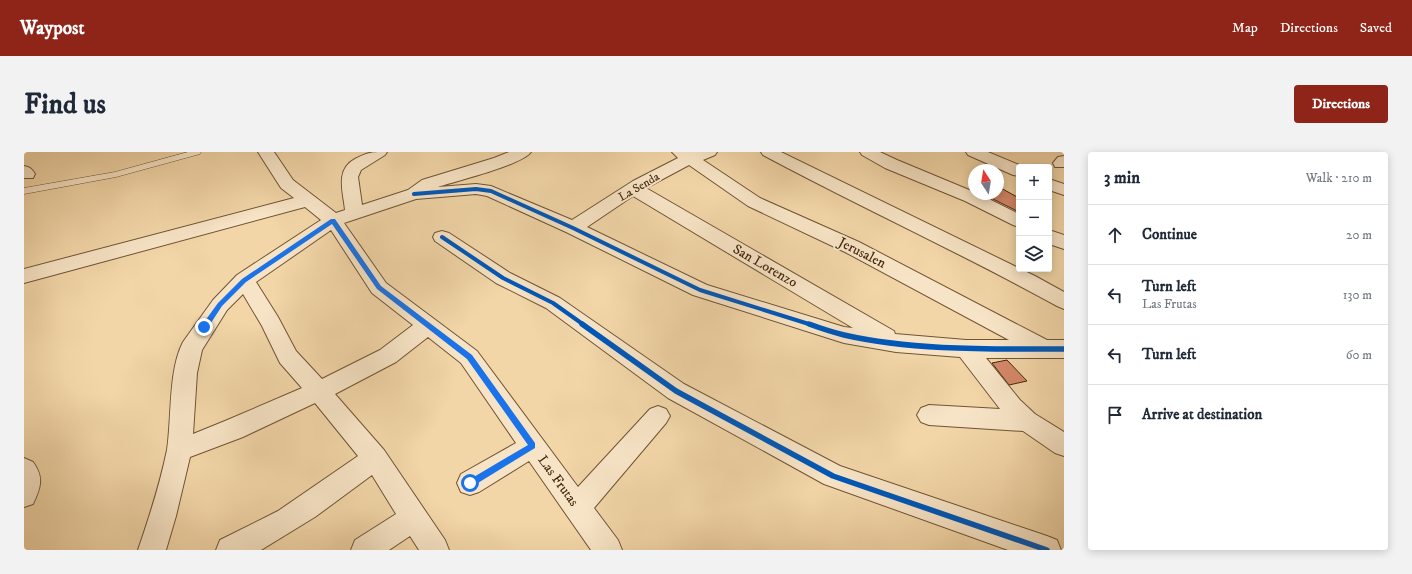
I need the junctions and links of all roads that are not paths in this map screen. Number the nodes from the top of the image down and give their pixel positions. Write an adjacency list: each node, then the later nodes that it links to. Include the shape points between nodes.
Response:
1 (197, 152): 14 (lane, via 116,174)
2 (266, 152): 16 (street, via 287,184)
3 (379, 152): 17 (street, via 353,167)
4 (523, 152): 15 (street, via 500,162 428,184)
5 (709, 152): 9 (street, La Senda)
6 (769, 152): 25 (street)
7 (868, 152): 18 (street)
8 (974, 152): 10 (street)
9 (685, 155): 12 (street, La Senda); 29 (street, Jerusalen, via 754,202 852,247)
10 (1016, 170)
11 (1052, 185): 13 (street)
12 (634, 189): 19 (street, La Senda); 27 (street, San Lorenzo)
13 (1064, 190)
14 (24, 191)
15 (414, 194): 17 (street); 19 (street, via 476,190 491,192)
16 (309, 200): 17 (street); 23 (street)
17 (343, 217): 24 (street); 26 (street, Las Frutas, via 379,288)
18 (1016, 220)
19 (573, 228): 27 (street, via 700,290 844,335)
20 (442, 237): 48 (street, via 503,278 553,303 676,391 833,476)
21 (1052, 237): 22 (street)
22 (1064, 243)
23 (24, 276)
24 (244, 280): 30 (street, via 288,357); 36 (street, via 220,305 191,348 186,373)
25 (1064, 302)
26 (428, 325): 30 (street, via 388,356); 35 (street, Las Frutas, via 469,357)
27 (896, 343): 28 (street)
28 (966, 349): 29 (street); 33 (street, via 1012,407)
29 (1055, 349)
30 (319, 391): 36 (street, via 234,429); 37 (street)
31 (929, 415): 33 (street)
32 (658, 416): 41 (street)
33 (1027, 421): 34 (street)
34 (1064, 445)
35 (533, 446): 39 (street); 41 (street, Las Frutas)
36 (179, 450): 43 (street)
37 (375, 458): 42 (street); 44 (street, via 298,513)
38 (24, 470): 40 (street, via 28,476)
39 (470, 483)
40 (24, 495)
41 (576, 507): 47 (street, Las Frutas)
42 (413, 515): 45 (street, via 409,521); 46 (street)
43 (152, 550)
44 (230, 550)
45 (365, 550)
46 (435, 550)
47 (608, 550)
48 (1047, 550)

